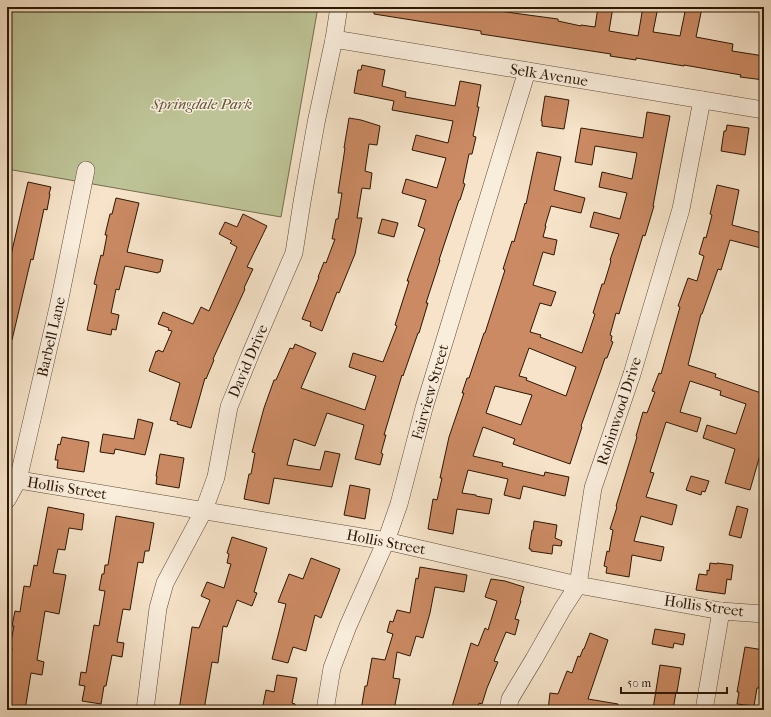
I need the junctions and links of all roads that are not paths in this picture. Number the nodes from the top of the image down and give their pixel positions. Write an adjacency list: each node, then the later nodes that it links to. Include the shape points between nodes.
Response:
1 (339, 7): 2 (street, David Drive)
2 (334, 39): 3 (street, Selk Avenue); 9 (street, David Drive, via 294,253 229,406 216,477)
3 (528, 71): 4 (street, Selk Avenue); 10 (street, Fairview Street, via 424,408 399,504)
4 (702, 100): 5 (street, Selk Avenue); 11 (street, Robinwood Drive, via 681,209 632,374 594,488)
5 (764, 110)
6 (86, 170): 7 (street, Barbell Lane, via 59,302)
7 (12, 479): 8 (street, Barbell Lane); 9 (street, Hollis Street)
8 (7, 500)
9 (204, 510): 10 (street, Hollis Street); 14 (street, David Drive, via 166,583 158,608)
10 (386, 540): 11 (street, Hollis Street); 15 (street, Fairview Street, via 332,668)
11 (578, 585): 13 (street, Hollis Street); 16 (street, Robinwood Drive, via 510,700)
12 (763, 610): 13 (street, Hollis Street)
13 (721, 611): 17 (street)
14 (145, 710)
15 (325, 710)
16 (508, 710)
17 (704, 710)

